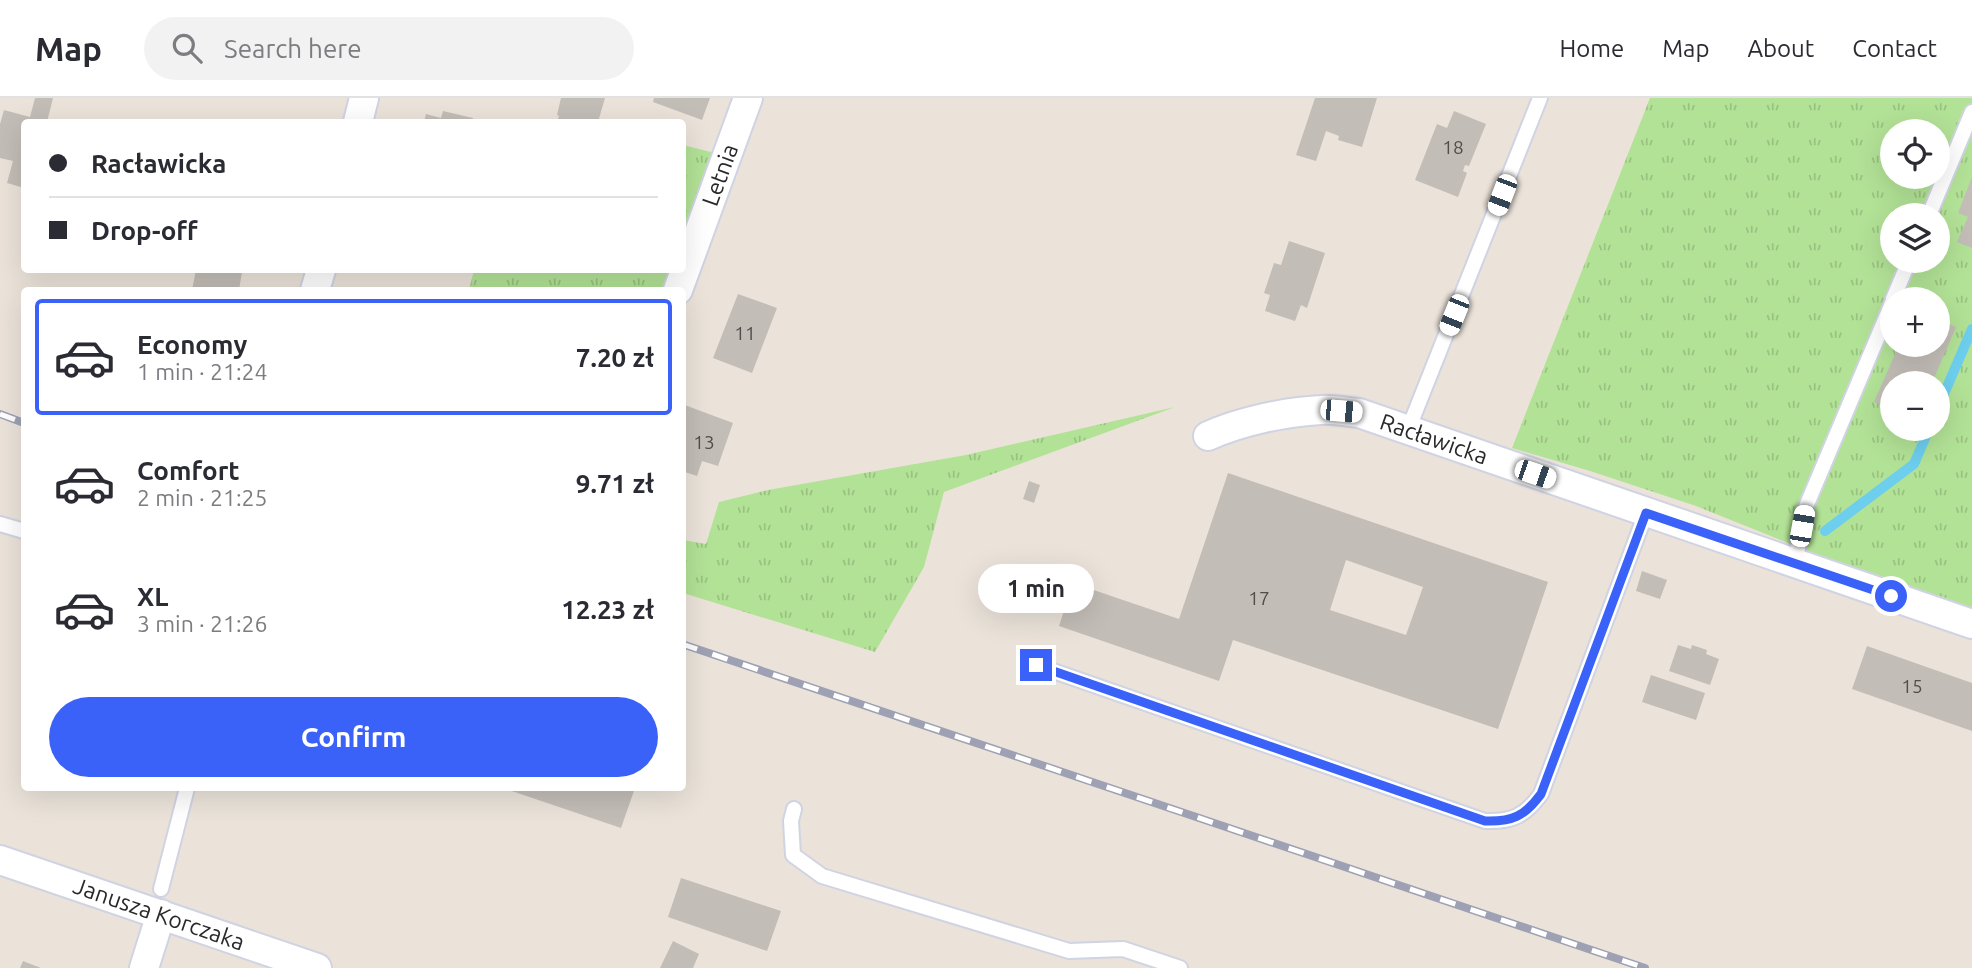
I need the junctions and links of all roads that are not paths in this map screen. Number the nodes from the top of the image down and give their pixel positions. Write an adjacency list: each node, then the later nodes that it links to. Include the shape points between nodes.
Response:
1 (364, 98): 5 (street)
2 (748, 98): 7 (street, Letnia)
3 (1540, 98): 9 (lane)
4 (1972, 112): 6 (lane)
5 (359, 119)
6 (1933, 203)
7 (686, 268)
8 (1880, 330): 14 (lane, via 1805,509)
9 (1408, 430): 10 (street, Racławicka, via 1359,413 1323,410 1229,427); 11 (street, Racławicka)
10 (1208, 436)
11 (1646, 513): 14 (street, Racławicka); 16 (lane, via 1541,794 1517,817 1485,821)
12 (0, 524): 13 (lane)
13 (21, 530)
14 (1795, 564): 15 (street, Racławicka)
15 (1972, 624)
16 (1036, 665)
17 (186, 791): 20 (lane)
18 (794, 809): 23 (lane, via 793,855 822,876 1069,951 1123,949)
19 (0, 860): 20 (street, Janusza Korczaka)
20 (161, 901): 21 (street); 22 (street, Janusza Korczaka)
21 (144, 968)
22 (317, 968)
23 (1180, 968)

